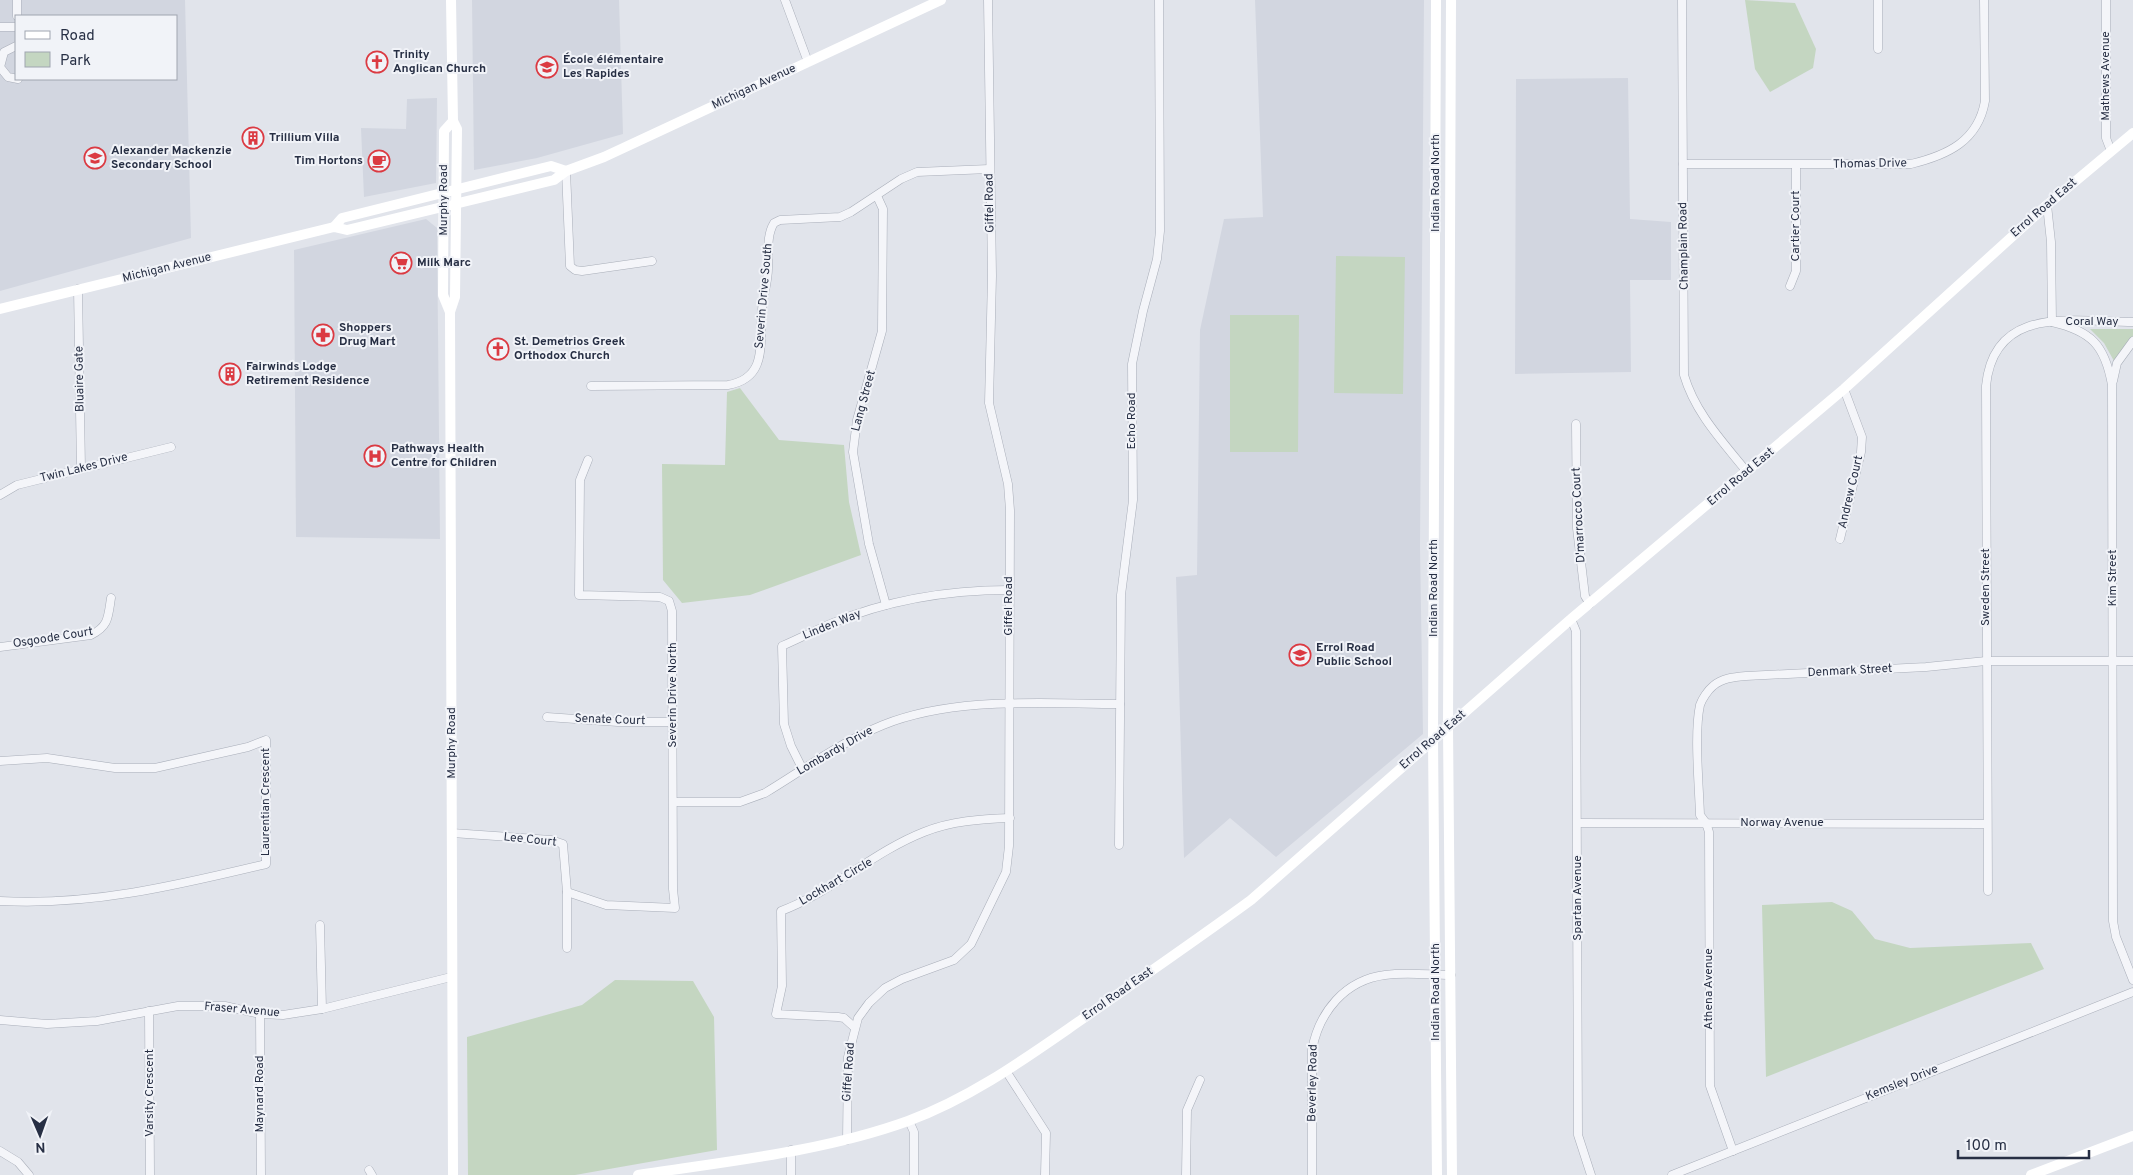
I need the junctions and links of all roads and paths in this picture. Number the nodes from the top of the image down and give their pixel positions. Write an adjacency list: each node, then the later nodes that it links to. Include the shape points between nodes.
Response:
1 (17, 0): 13 (street)
2 (451, 0): 21 (main road, Murphy Road)
3 (785, 0): 18 (street)
4 (941, 0): 18 (main road, Michigan Avenue)
5 (988, 0): 26 (street, Giffel Road)
6 (1159, 0): 62 (street, Echo Road, via 1160,231 1157,259 1132,364 1133,500 1121,595)
7 (1436, 0): 67 (main road, Indian Road North)
8 (1451, 0): 66 (main road, Indian Road North)
9 (1682, 0): 24 (street, Champlain Road)
10 (1878, 0): 17 (street)
11 (1984, 0): 25 (street, Thomas Drive, via 1985,101 1976,129 1965,140 1947,152 1911,164)
12 (2106, 0): 23 (street, Mathews Avenue, via 2106,138)
13 (17, 15)
14 (0, 27): 15 (street)
15 (15, 27)
16 (15, 46): 19 (street, via 4,52)
17 (1878, 48)
18 (808, 62): 27 (main road, Michigan Avenue, via 604,157)
19 (0, 65): 20 (street, via 2,72)
20 (15, 78)
21 (453, 120): 28 (main road, Murphy Road, via 457,129); 29 (main road, Murphy Road, via 444,130)
22 (2133, 133): 23 (main road, Errol Road East)
23 (2110, 151): 32 (main road, Errol Road East)
24 (1682, 164): 25 (street, Thomas Drive); 50 (street, Champlain Road, via 1684,375 1701,414)
25 (1796, 165): 36 (street, Cartier Court, via 1796,271)
26 (989, 169): 30 (street, Severin Drive South, via 917,172); 53 (street, Giffel Road, via 992,276 989,403 1008,484)
27 (566, 171): 28 (main road, Michigan Avenue, via 551,166); 31 (main road, Michigan Avenue, via 554,180); 35 (street, via 570,266 582,271)
28 (457, 188): 29 (main road, Michigan Avenue); 31 (main road, Murphy Road)
29 (443, 191): 33 (main road, Murphy Road); 34 (main road, Michigan Avenue, via 342,218)
30 (877, 196): 44 (street, Severin Drive South, via 840,217 774,223 769,235 758,361 749,377 728,385); 56 (street, Lang Street, via 883,210 882,331 857,420 853,452 870,544)
31 (457, 204): 33 (main road, Michigan Avenue); 39 (main road, Murphy Road, via 455,297)
32 (2046, 205): 40 (street, via 2051,242); 45 (main road, Errol Road East)
33 (444, 207): 34 (main road, Michigan Avenue, via 347,230); 39 (main road, Murphy Road, via 444,295)
34 (334, 227): 37 (main road, Michigan Avenue)
35 (652, 261)
36 (1790, 286)
37 (78, 289): 38 (main road, Michigan Avenue); 49 (street, Bluaire Gate)
38 (0, 309)
39 (450, 312): 75 (main road, Murphy Road)
40 (2052, 322): 41 (street, Coral Way); 43 (street, Kim Street, via 2077,329 2097,344 2109,366); 59 (street, Sweden Street, via 2032,324 2015,331 1998,347 1987,373)
41 (2133, 322)
42 (2133, 341): 43 (street, Coral Way, via 2117,364)
43 (2112, 385): 60 (street, Kim Street)
44 (591, 386)
45 (1844, 389): 50 (main road, Errol Road East); 52 (street, Andrew Court, via 1862,438)
46 (1576, 424): 55 (street, D'marrocco Court, via 1577,528 1585,596)
47 (171, 447): 49 (street, Twin Lakes Drive)
48 (588, 460): 65 (street, Severin Drive North, via 580,480 579,595 655,596 669,601 673,619)
49 (81, 469): 51 (street, Twin Lakes Drive, via 17,485)
50 (1747, 472): 55 (main road, Errol Road East)
51 (0, 495)
52 (1840, 539)
53 (1010, 590): 56 (street, Linden Way, via 946,593); 63 (street, Giffel Road)
54 (112, 598): 58 (street, Osgoode Court, via 107,621 102,629 90,635)
55 (1590, 604): 57 (main road, Errol Road East)
56 (886, 605): 69 (street, Linden Way, via 830,624 782,646 784,724)
57 (1571, 619): 66 (main road, Errol Road East); 72 (street, Spartan Avenue, via 1576,631)
58 (0, 647)
59 (1986, 661): 60 (street, Denmark Street); 73 (street, Denmark Street, via 1746,676 1726,678 1713,685 1700,703 1698,719 1700,815); 74 (street, Sweden Street)
60 (2113, 661): 61 (street, Denmark Street); 85 (street, Kim Street, via 2113,921)
61 (2133, 661)
62 (1120, 704): 63 (street, Lombardy Drive); 76 (street, Echo Road)
63 (1009, 705): 69 (street, Lombardy Drive, via 959,706 899,719 864,733); 71 (street, Giffel Road)
64 (547, 718): 65 (street, Senate Court)
65 (673, 722): 70 (street, Severin Drive North)
66 (1448, 727): 67 (main road, Errol Road East); 83 (main road, Indian Road North)
67 (1433, 740): 82 (main road, Indian Road North); 92 (main road, Errol Road East, via 1251,900)
68 (0, 762): 79 (street, Laurentian Crescent, via 47,758 116,768 155,768 266,740 266,864 144,893 64,900)
69 (803, 770): 70 (street, Lombardy Drive, via 749,800)
70 (674, 802): 78 (street, Severin Drive North, via 675,908 606,905)
71 (1010, 818): 91 (street, Giffel Road, via 1006,872 971,944 954,960 885,988 869,1002); 91 (street, Lockhart Circle, via 958,822 926,831 907,839 805,902 781,911 782,986 776,1014 838,1017)
72 (1578, 823): 73 (street, Norway Avenue); 113 (street, Spartan Avenue, via 1578,1135)
73 (1706, 823): 74 (street, Norway Avenue); 99 (street, Athena Avenue, via 1709,832 1710,1086)
74 (1987, 824): 77 (street, Sweden Street)
75 (452, 833): 78 (street, Lee Court, via 551,840 564,844); 84 (main road, Murphy Road)
76 (1119, 845)
77 (1988, 891)
78 (567, 892): 81 (street, Lee Court)
79 (0, 901)
80 (320, 925): 87 (street)
81 (567, 948)
82 (1436, 975): 83 (street, Beverley Road); 110 (street, Beverley Road, via 1400,974 1371,978 1342,995 1325,1014 1316,1030 1312,1050); 111 (main road, Indian Road North)
83 (1451, 975): 112 (main road, Indian Road North)
84 (451, 977): 87 (street, Fraser Avenue); 104 (main road, Murphy Road)
85 (2133, 980)
86 (2133, 992): 99 (street, Kemsley Drive)
87 (322, 1009): 89 (street, Fraser Avenue)
88 (149, 1010): 89 (street, Fraser Avenue, via 225,1006); 90 (street, Fraser Avenue, via 97,1021 47,1024); 102 (street, Varsity Crescent)
89 (260, 1014): 103 (street, Maynard Road)
90 (0, 1020)
91 (854, 1027): 96 (street, Giffel Road, via 848,1056)
92 (1006, 1071): 94 (main road, Errol Road East, via 956,1100); 108 (street, via 1046,1133)
93 (1200, 1080): 109 (street, via 1186,1110)
94 (909, 1120): 96 (main road, Errol Road East); 107 (street, via 914,1132)
95 (2133, 1136): 115 (main road)
96 (847, 1140): 97 (main road, Errol Road East)
97 (791, 1150): 100 (main road, Errol Road East); 106 (street)
98 (0, 1151): 101 (street, via 18,1162)
99 (1733, 1151): 114 (street, Kemsley Drive)
100 (669, 1173): 105 (main road, Errol Road East)
101 (29, 1175)
102 (150, 1175)
103 (261, 1175)
104 (453, 1175)
105 (638, 1175)
106 (791, 1175)
107 (914, 1175)
108 (1045, 1175)
109 (1186, 1175)
110 (1312, 1175)
111 (1437, 1175)
112 (1452, 1175)
113 (1591, 1175)
114 (1672, 1175)
115 (2032, 1175)

